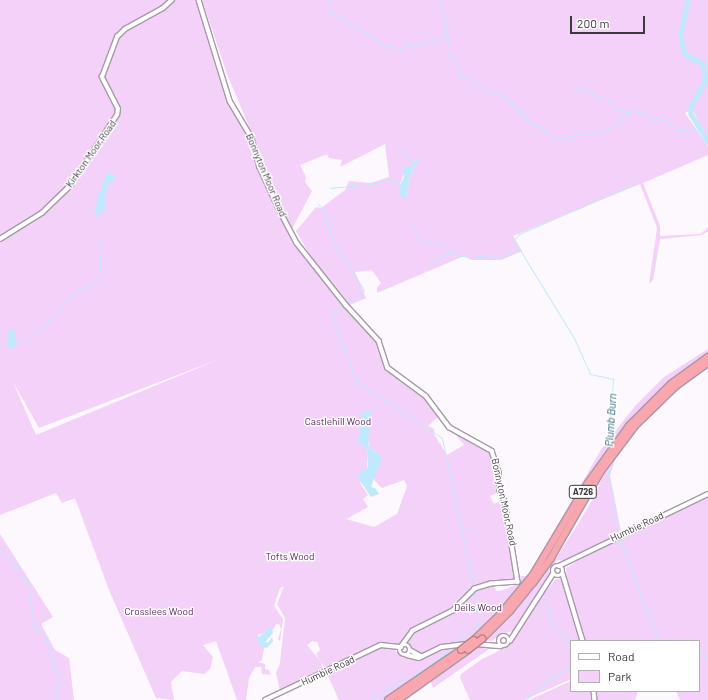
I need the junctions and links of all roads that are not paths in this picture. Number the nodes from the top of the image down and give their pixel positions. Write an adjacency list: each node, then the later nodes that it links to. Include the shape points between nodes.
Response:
1 (172, 0): 3 (street, Kirkton Moor Road, via 163,8 125,29 118,38 102,77 118,109 117,115 71,185 42,213)
2 (199, 0): 13 (street, Bonnyton Moor Road, via 230,101 252,138 260,167 297,243 346,305 379,341 388,368 426,396 449,427 492,451 505,502 518,582 481,586 453,611)
3 (0, 239)
4 (708, 357): 28 (highway, A726, bridge, via 671,384 629,426 588,483 533,575 499,616 462,650)
5 (708, 363): 29 (highway, A726, bridge, via 676,386 635,426 601,471 551,558 510,612 482,639)
6 (708, 494): 7 (street, Humbie Road, via 604,543)
7 (568, 563): 8 (street, Humbie Road); 10 (street)
8 (559, 566): 9 (street, via 554,567); 10 (street)
9 (553, 574): 10 (street); 11 (street)
10 (562, 575): 11 (street); 16 (street)
11 (550, 581): 12 (street)
12 (516, 632): 14 (street); 17 (street)
13 (410, 633): 20 (street); 21 (street)
14 (506, 635): 15 (street); 17 (street)
15 (500, 637): 18 (street); 22 (street)
16 (583, 640)
17 (510, 641): 22 (street, via 507,646)
18 (489, 644): 22 (street); 26 (street, via 453,644)
19 (392, 646): 20 (street, Humbie Road); 24 (street); 27 (street, Humbie Road, via 381,645)
20 (401, 646): 21 (street, Humbie Road); 24 (street)
21 (407, 646): 23 (street)
22 (501, 646)
23 (410, 650): 25 (street); 26 (street)
24 (400, 652): 25 (street)
25 (407, 655): 26 (street)
26 (422, 657)
27 (265, 700)
28 (388, 700)
29 (398, 700)

